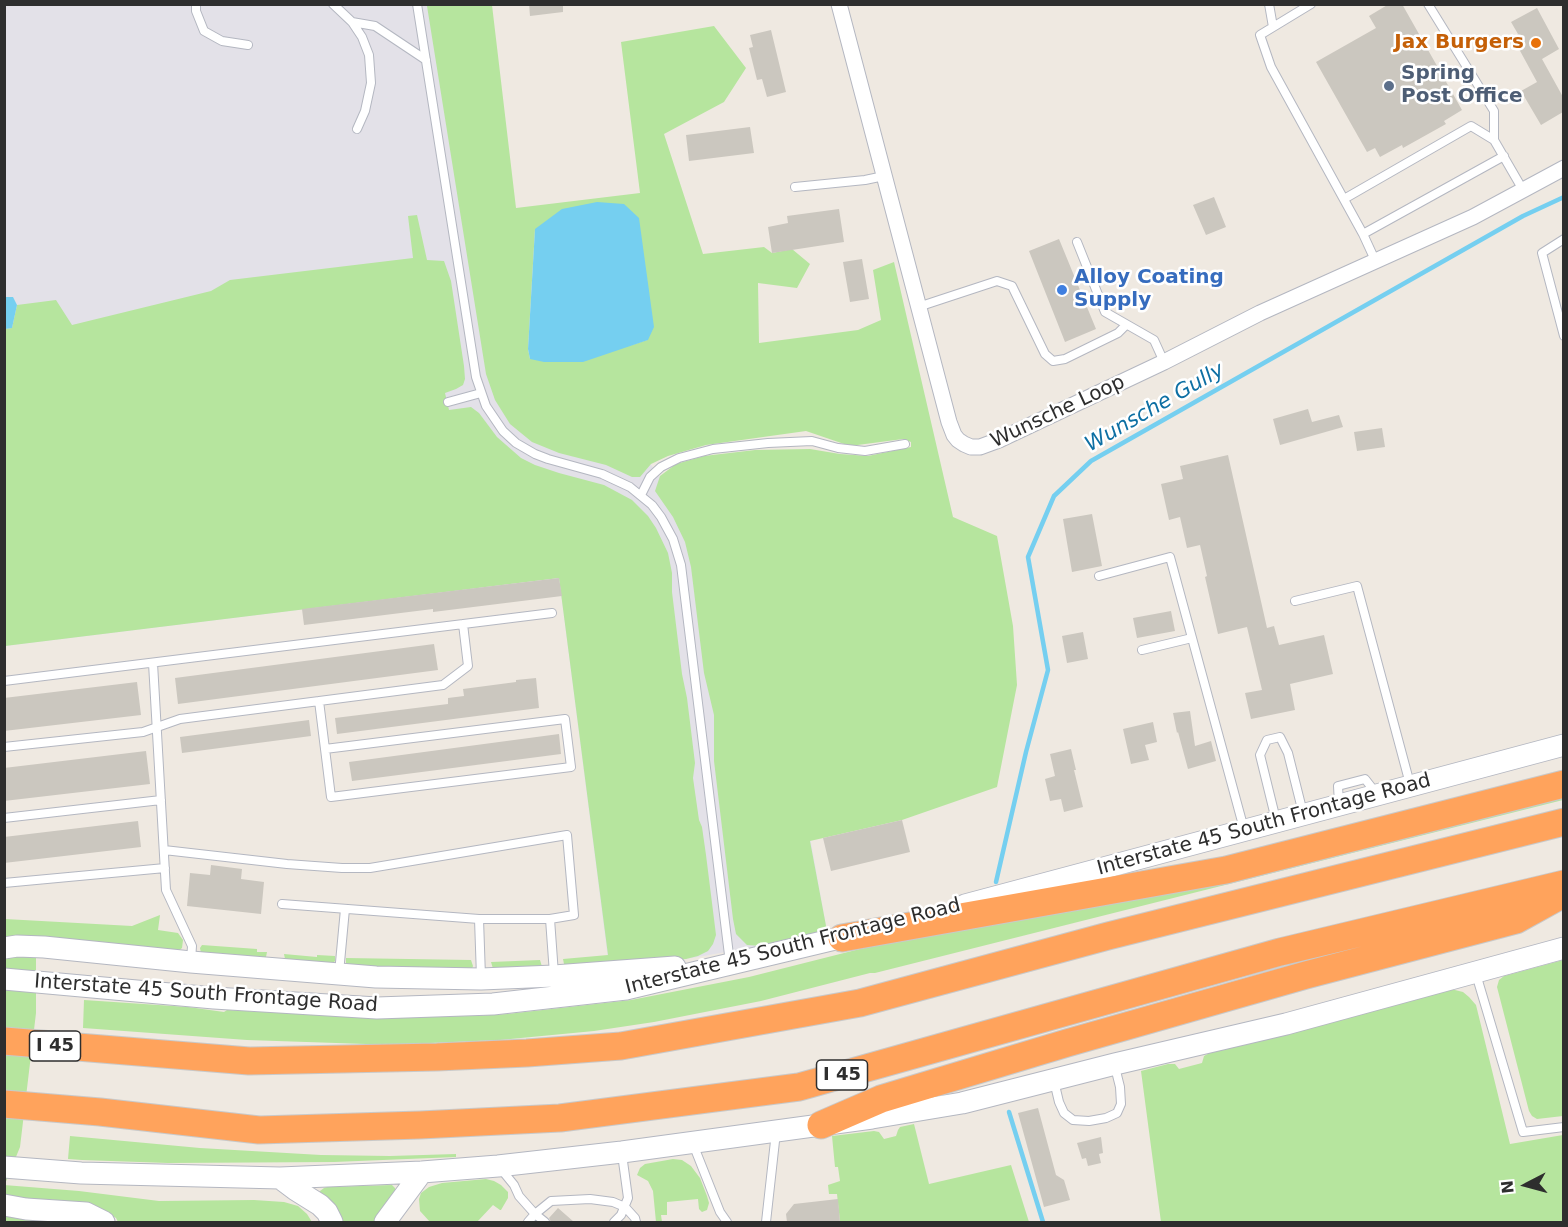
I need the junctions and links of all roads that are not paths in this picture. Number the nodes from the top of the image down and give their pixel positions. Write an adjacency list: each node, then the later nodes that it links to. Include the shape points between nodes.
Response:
1 (196, 4): 10 (lane, via 204,31 222,41)
2 (333, 4): 8 (lane)
3 (417, 4): 11 (lane)
4 (839, 4): 16 (street, Wunsche Loop)
5 (1269, 4): 9 (lane)
6 (1311, 4): 9 (lane)
7 (1428, 4): 13 (lane, via 1494,111)
8 (352, 22): 11 (lane, via 375,27); 12 (lane, via 369,55 371,83)
9 (1273, 27): 19 (lane, via 1260,35 1271,66)
10 (248, 45)
11 (426, 60): 28 (lane)
12 (357, 129)
13 (1494, 140): 14 (lane); 19 (lane, via 1471,126)
14 (1504, 156): 18 (lane); 20 (lane)
15 (1563, 168): 18 (street, Wunsche Loop)
16 (884, 176): 17 (lane); 24 (street, Wunsche Loop)
17 (795, 188)
18 (1522, 190): 23 (street, Wunsche Loop, via 1473,217)
19 (1344, 199): 20 (lane)
20 (1364, 234): 23 (lane)
21 (1563, 239): 26 (lane, via 1542,253)
22 (1077, 242): 25 (lane, via 1105,312)
23 (1376, 260): 27 (street, Wunsche Loop)
24 (918, 307): 25 (lane, via 997,281 1012,286 1045,354 1053,361 1118,333); 27 (street, Wunsche Loop, via 949,422 958,440 971,447 999,440)
25 (1126, 325): 27 (lane, via 1154,340)
26 (1563, 336)
27 (1164, 362)
28 (482, 393): 29 (lane); 31 (lane, via 503,431 516,443 548,459 602,474)
29 (448, 402)
30 (905, 444): 31 (lane, via 865,451 812,441 713,448 661,467 650,477)
31 (641, 495): 66 (lane, via 661,517 681,565)
32 (1099, 576): 36 (lane, via 1170,557)
33 (1295, 601): 46 (lane, via 1357,586)
34 (552, 613): 35 (lane)
35 (462, 624): 38 (lane); 40 (lane, via 468,666 443,685)
36 (1192, 638): 37 (lane); 52 (lane)
37 (1142, 650)
38 (153, 663): 39 (lane); 41 (lane)
39 (4, 681)
40 (319, 701): 41 (lane, via 180,719); 44 (lane)
41 (157, 727): 43 (lane, via 143,732); 47 (lane)
42 (1563, 745): 46 (main road, Interstate 45 South Frontage Road)
43 (4, 747)
44 (325, 749): 44 (lane, via 331,797 571,767 565,719)
45 (1563, 784): 62 (highway, via 1226,870)
46 (1410, 786): 48 (main road, Interstate 45 South Frontage Road)
47 (161, 800): 49 (lane); 53 (lane)
48 (1304, 814): 50 (main road, Interstate 45 South Frontage Road); 50 (lane, via 1288,753 1280,737 1267,740 1260,755)
49 (4, 818)
50 (1276, 822): 52 (main road, Interstate 45 South Frontage Road)
51 (1563, 822): 72 (highway, I 45, via 1108,936 860,1003 621,1046 448,1057 249,1061)
52 (1244, 830): 62 (main road, Interstate 45 South Frontage Road)
53 (164, 850): 54 (lane); 60 (lane, via 287,864 370,868 567,835 574,915)
54 (165, 868): 55 (lane); 65 (lane, via 166,890 192,946)
55 (4, 883)
56 (1563, 884): 75 (highway, I 45, via 1280,952 799,1087 560,1118 259,1130)
57 (1563, 894): 76 (highway, via 1516,920 1067,1043 881,1099)
58 (282, 904): 59 (lane)
59 (345, 909): 61 (lane); 68 (lane)
60 (550, 918): 61 (lane); 69 (lane)
61 (479, 919): 71 (lane)
62 (842, 938): 66 (main road, Interstate 45 South Frontage Road)
63 (4, 948): 65 (main road, via 44,947)
64 (1563, 948): 67 (main road)
65 (191, 962): 68 (main road)
66 (730, 964): 69 (main road); 70 (main road, Interstate 45 South Frontage Road, via 626,989 493,1004 377,1008)
67 (1476, 972): 73 (main road, via 1286,1024); 77 (lane, via 1523,1132)
68 (339, 975): 71 (main road)
69 (554, 976): 71 (main road)
70 (4, 979)
71 (481, 979)
72 (4, 1041)
73 (1114, 1064): 74 (main road); 74 (lane, via 1121,1104 1117,1113 1106,1118 1073,1120 1064,1113)
74 (1054, 1080): 76 (main road, via 962,1103)
75 (4, 1104)
76 (821, 1125): 78 (main road)
77 (1563, 1127)
78 (776, 1131): 79 (main road); 96 (lane)
79 (693, 1143): 80 (main road); 95 (lane)
80 (622, 1152): 81 (main road); 86 (lane, via 628,1198)
81 (498, 1166): 83 (main road); 87 (lane)
82 (4, 1167): 84 (main road)
83 (422, 1172): 84 (main road); 90 (main road)
84 (280, 1178): 89 (main road, via 320,1205)
85 (4, 1205): 88 (main road, via 86,1213)
86 (625, 1207): 87 (lane, via 590,1198 551,1201); 93 (lane); 94 (lane)
87 (535, 1214): 91 (lane); 92 (lane)
88 (104, 1222)
89 (332, 1222)
90 (385, 1222)
91 (528, 1222)
92 (545, 1222)
93 (614, 1222)
94 (636, 1222)
95 (727, 1222)
96 (766, 1222)

